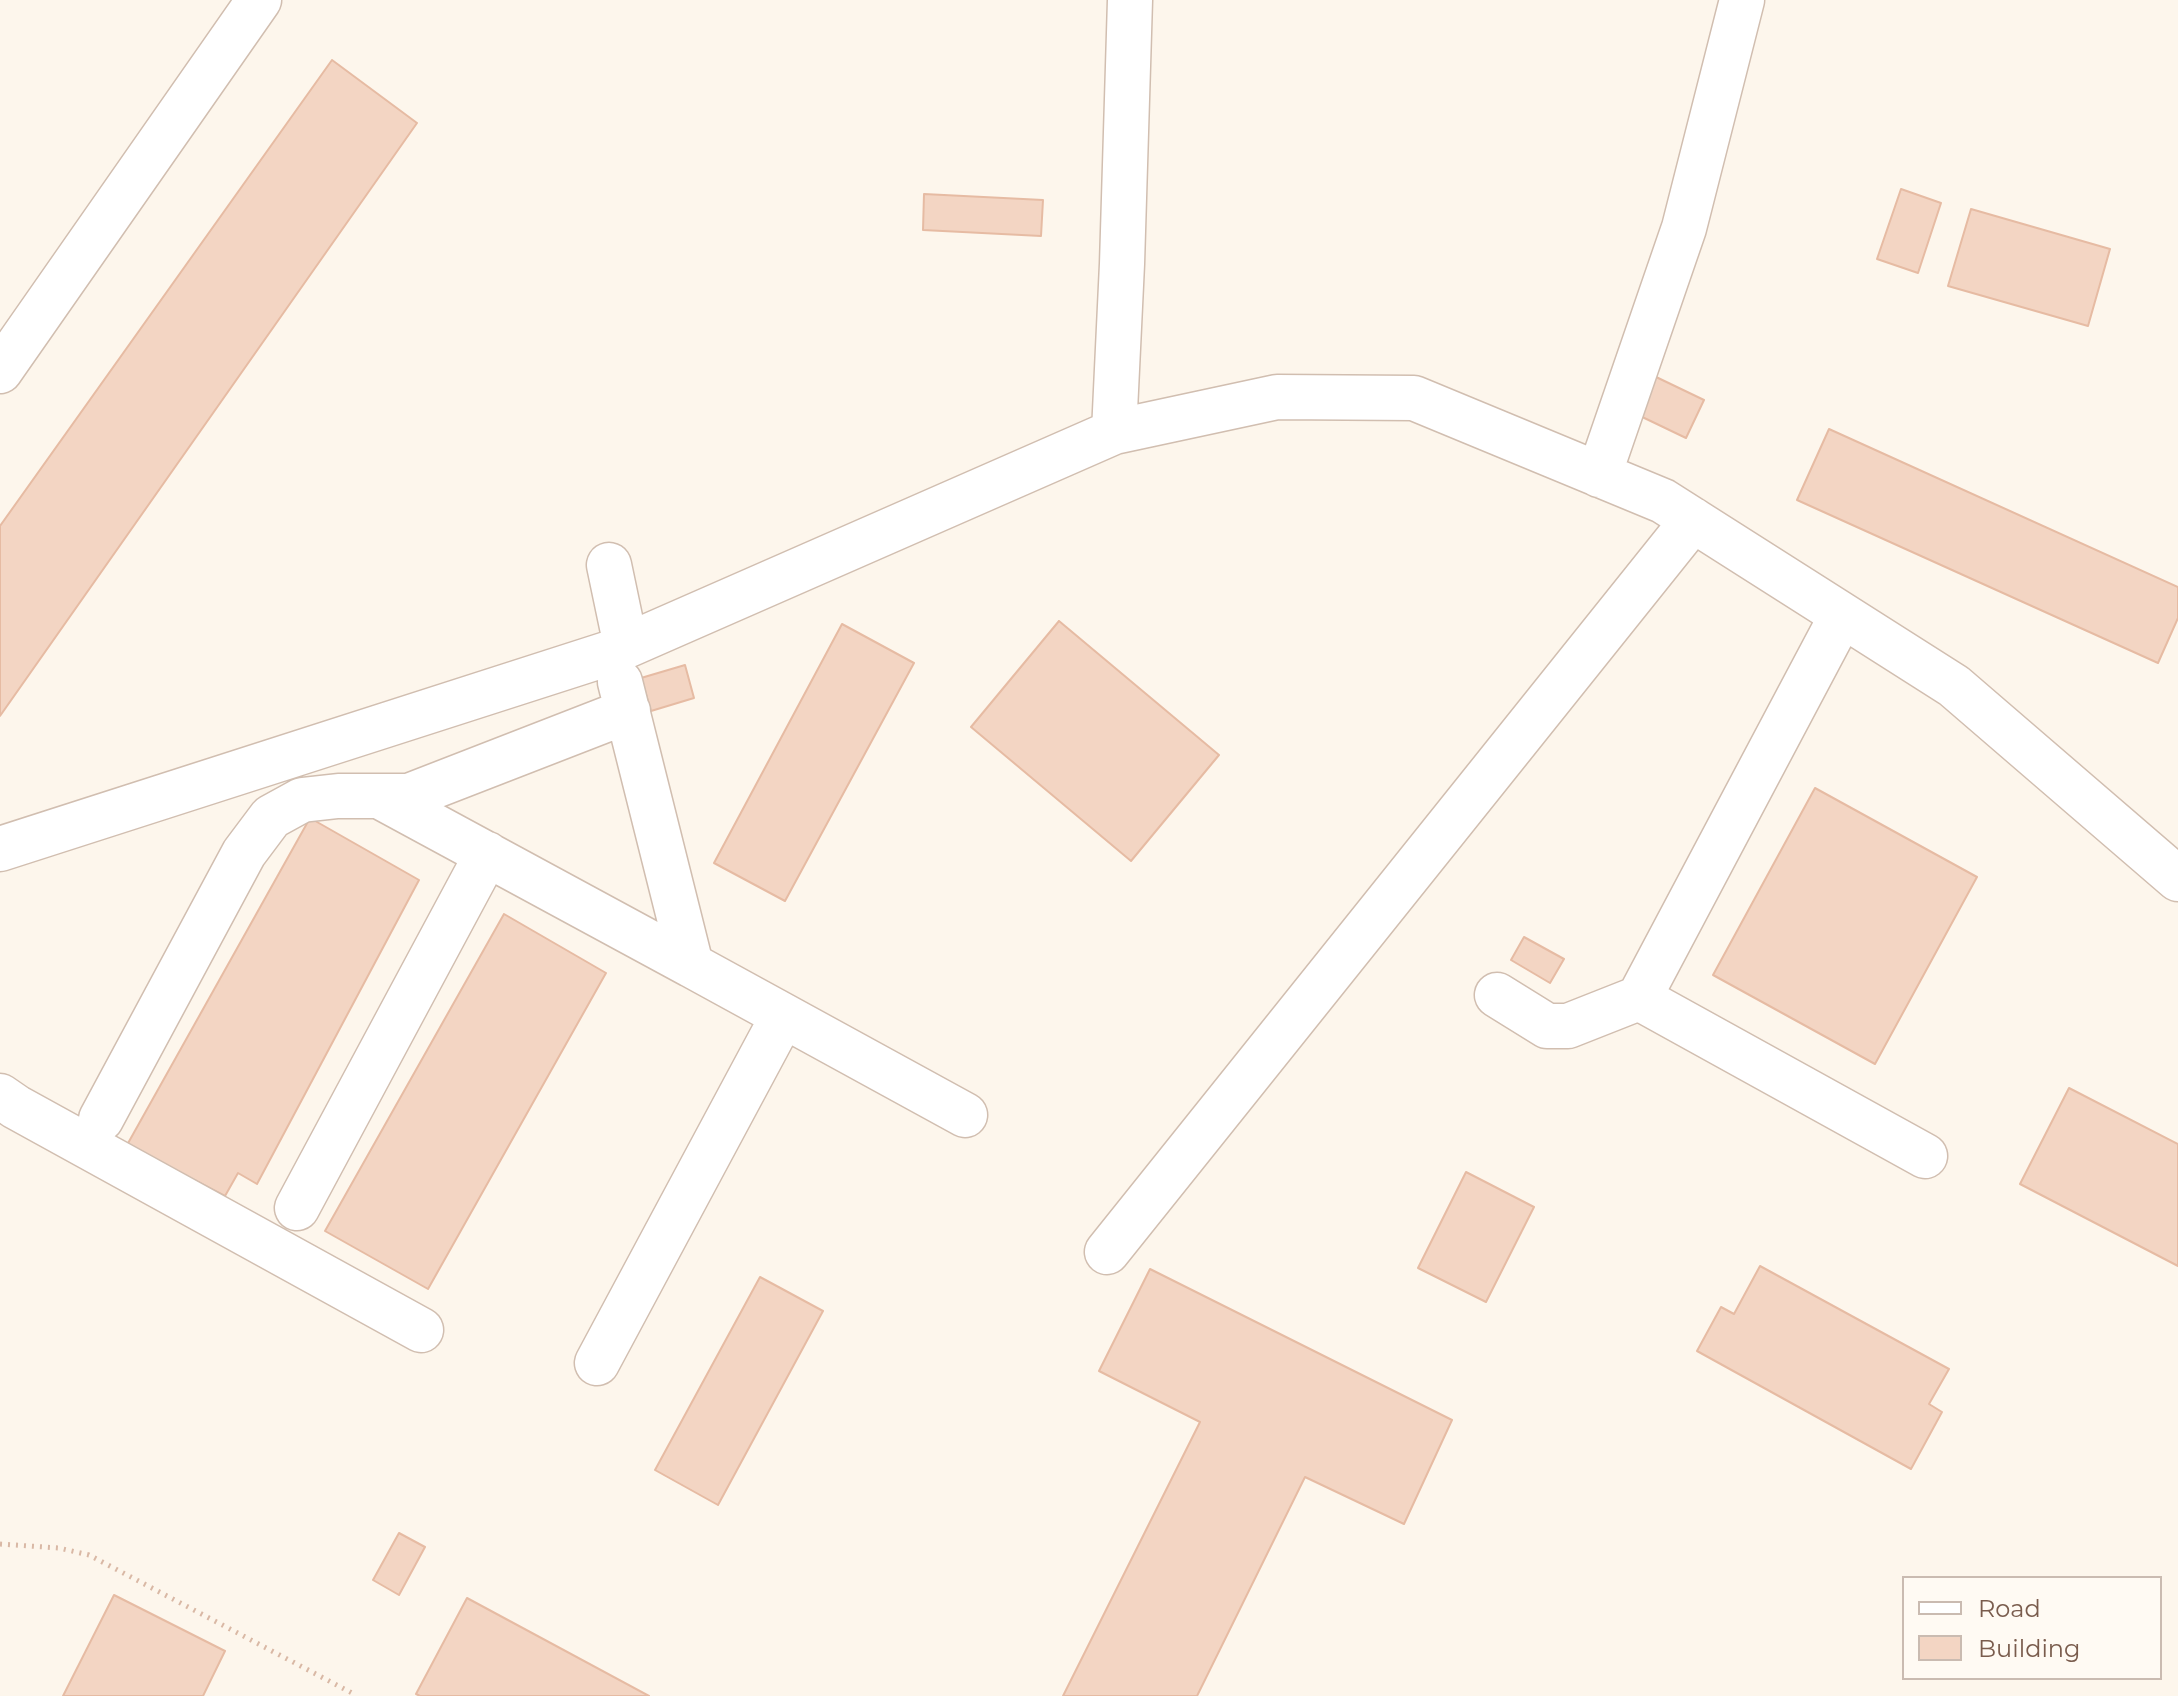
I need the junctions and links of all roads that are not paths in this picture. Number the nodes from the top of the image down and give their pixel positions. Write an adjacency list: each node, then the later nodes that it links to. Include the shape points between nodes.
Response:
1 (259, 0): 4 (street)
2 (1130, 0): 5 (street)
3 (1742, 0): 6 (street, via 1684,228)
4 (0, 371)
5 (1114, 432): 6 (street, via 1277,397 1414,398); 10 (street)
6 (1599, 475): 7 (street, via 1663,501)
7 (1693, 520): 9 (street); 25 (street)
8 (609, 565): 10 (street)
9 (1842, 615): 15 (street, via 1954,686); 18 (street)
10 (618, 649): 11 (street); 13 (street)
11 (628, 711): 12 (street, via 409,796); 16 (street)
12 (379, 796): 14 (street); 22 (street, via 302,800 271,817 244,853)
13 (0, 849)
14 (487, 854): 16 (street); 24 (street)
15 (2178, 879)
16 (691, 965): 19 (street)
17 (1497, 995): 18 (street, via 1547,1026 1568,1026)
18 (1639, 998): 23 (street)
19 (783, 1016): 21 (street); 27 (street)
20 (0, 1096): 26 (street)
21 (965, 1115)
22 (101, 1119)
23 (1925, 1156)
24 (297, 1208)
25 (1107, 1252)
26 (421, 1330)
27 (597, 1363)

